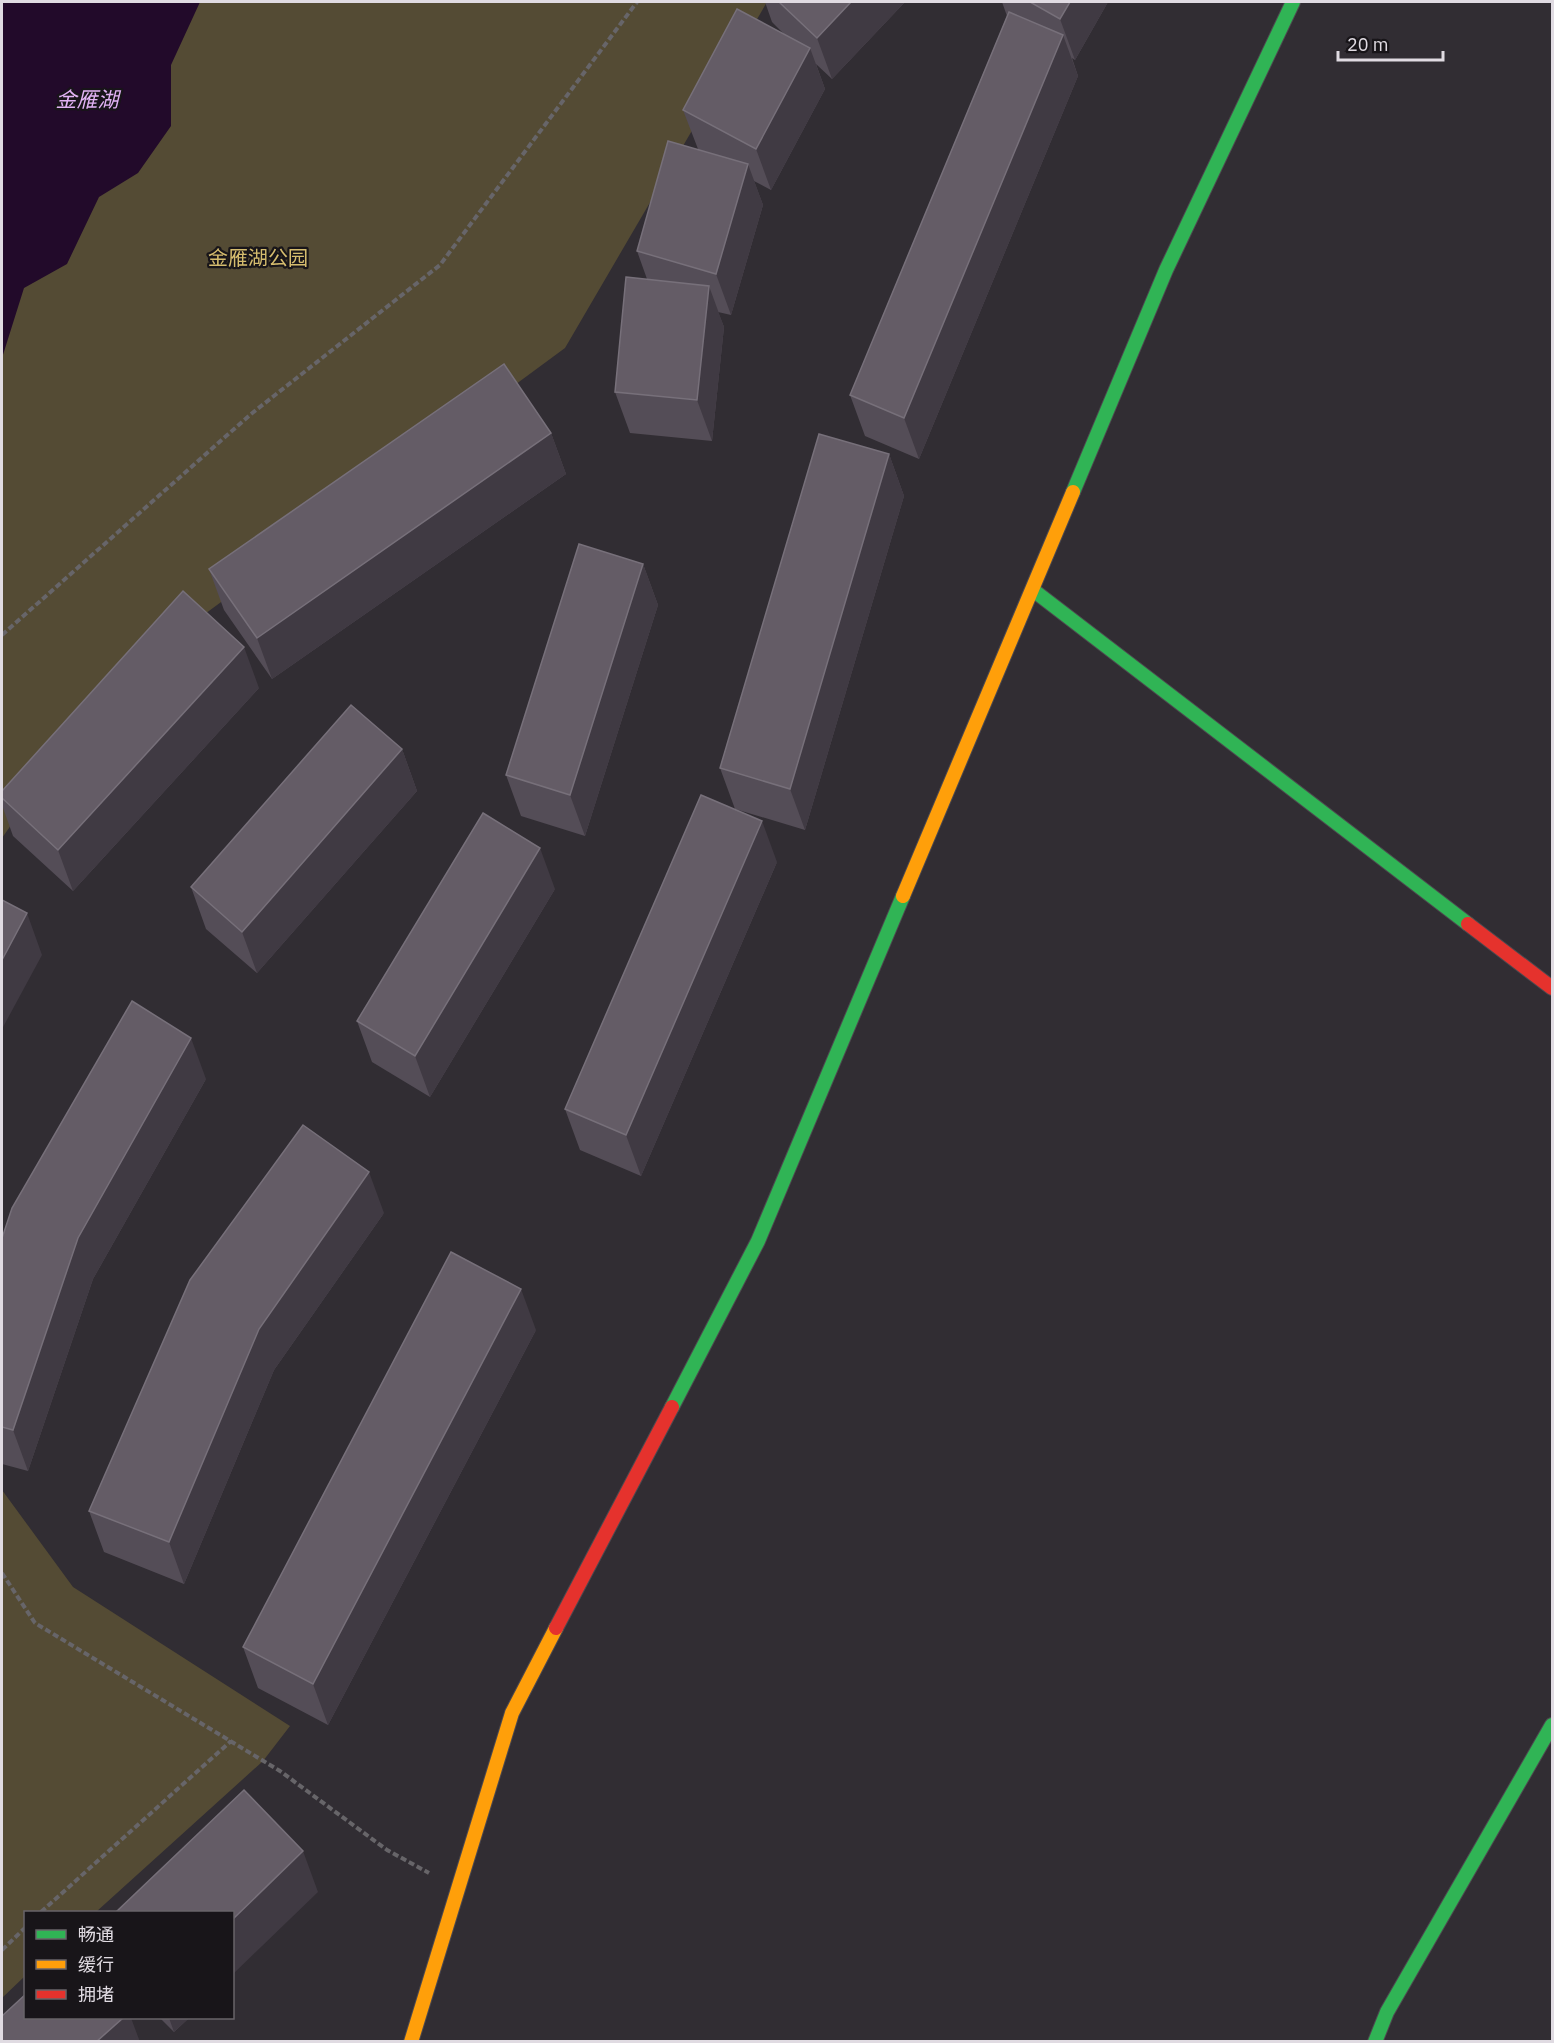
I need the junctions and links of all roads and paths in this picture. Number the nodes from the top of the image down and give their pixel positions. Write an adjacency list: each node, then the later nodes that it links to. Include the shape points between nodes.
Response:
1 (637, 2): 4 (path, via 440,265 251,414)
2 (1293, 2): 3 (street, via 1166,270)
3 (1033, 590): 5 (street); 13 (street, via 758,1241 512,1713)
4 (2, 635)
5 (1552, 988)
6 (2, 1573): 8 (path, via 35,1623)
7 (1552, 1725): 14 (street, via 1386,2012)
8 (231, 1741): 9 (path, via 280,1771 387,1850); 10 (path)
9 (436, 1877)
10 (42, 1911)
11 (24, 1929): 12 (path)
12 (2, 1950)
13 (411, 2042)
14 (1375, 2042)

